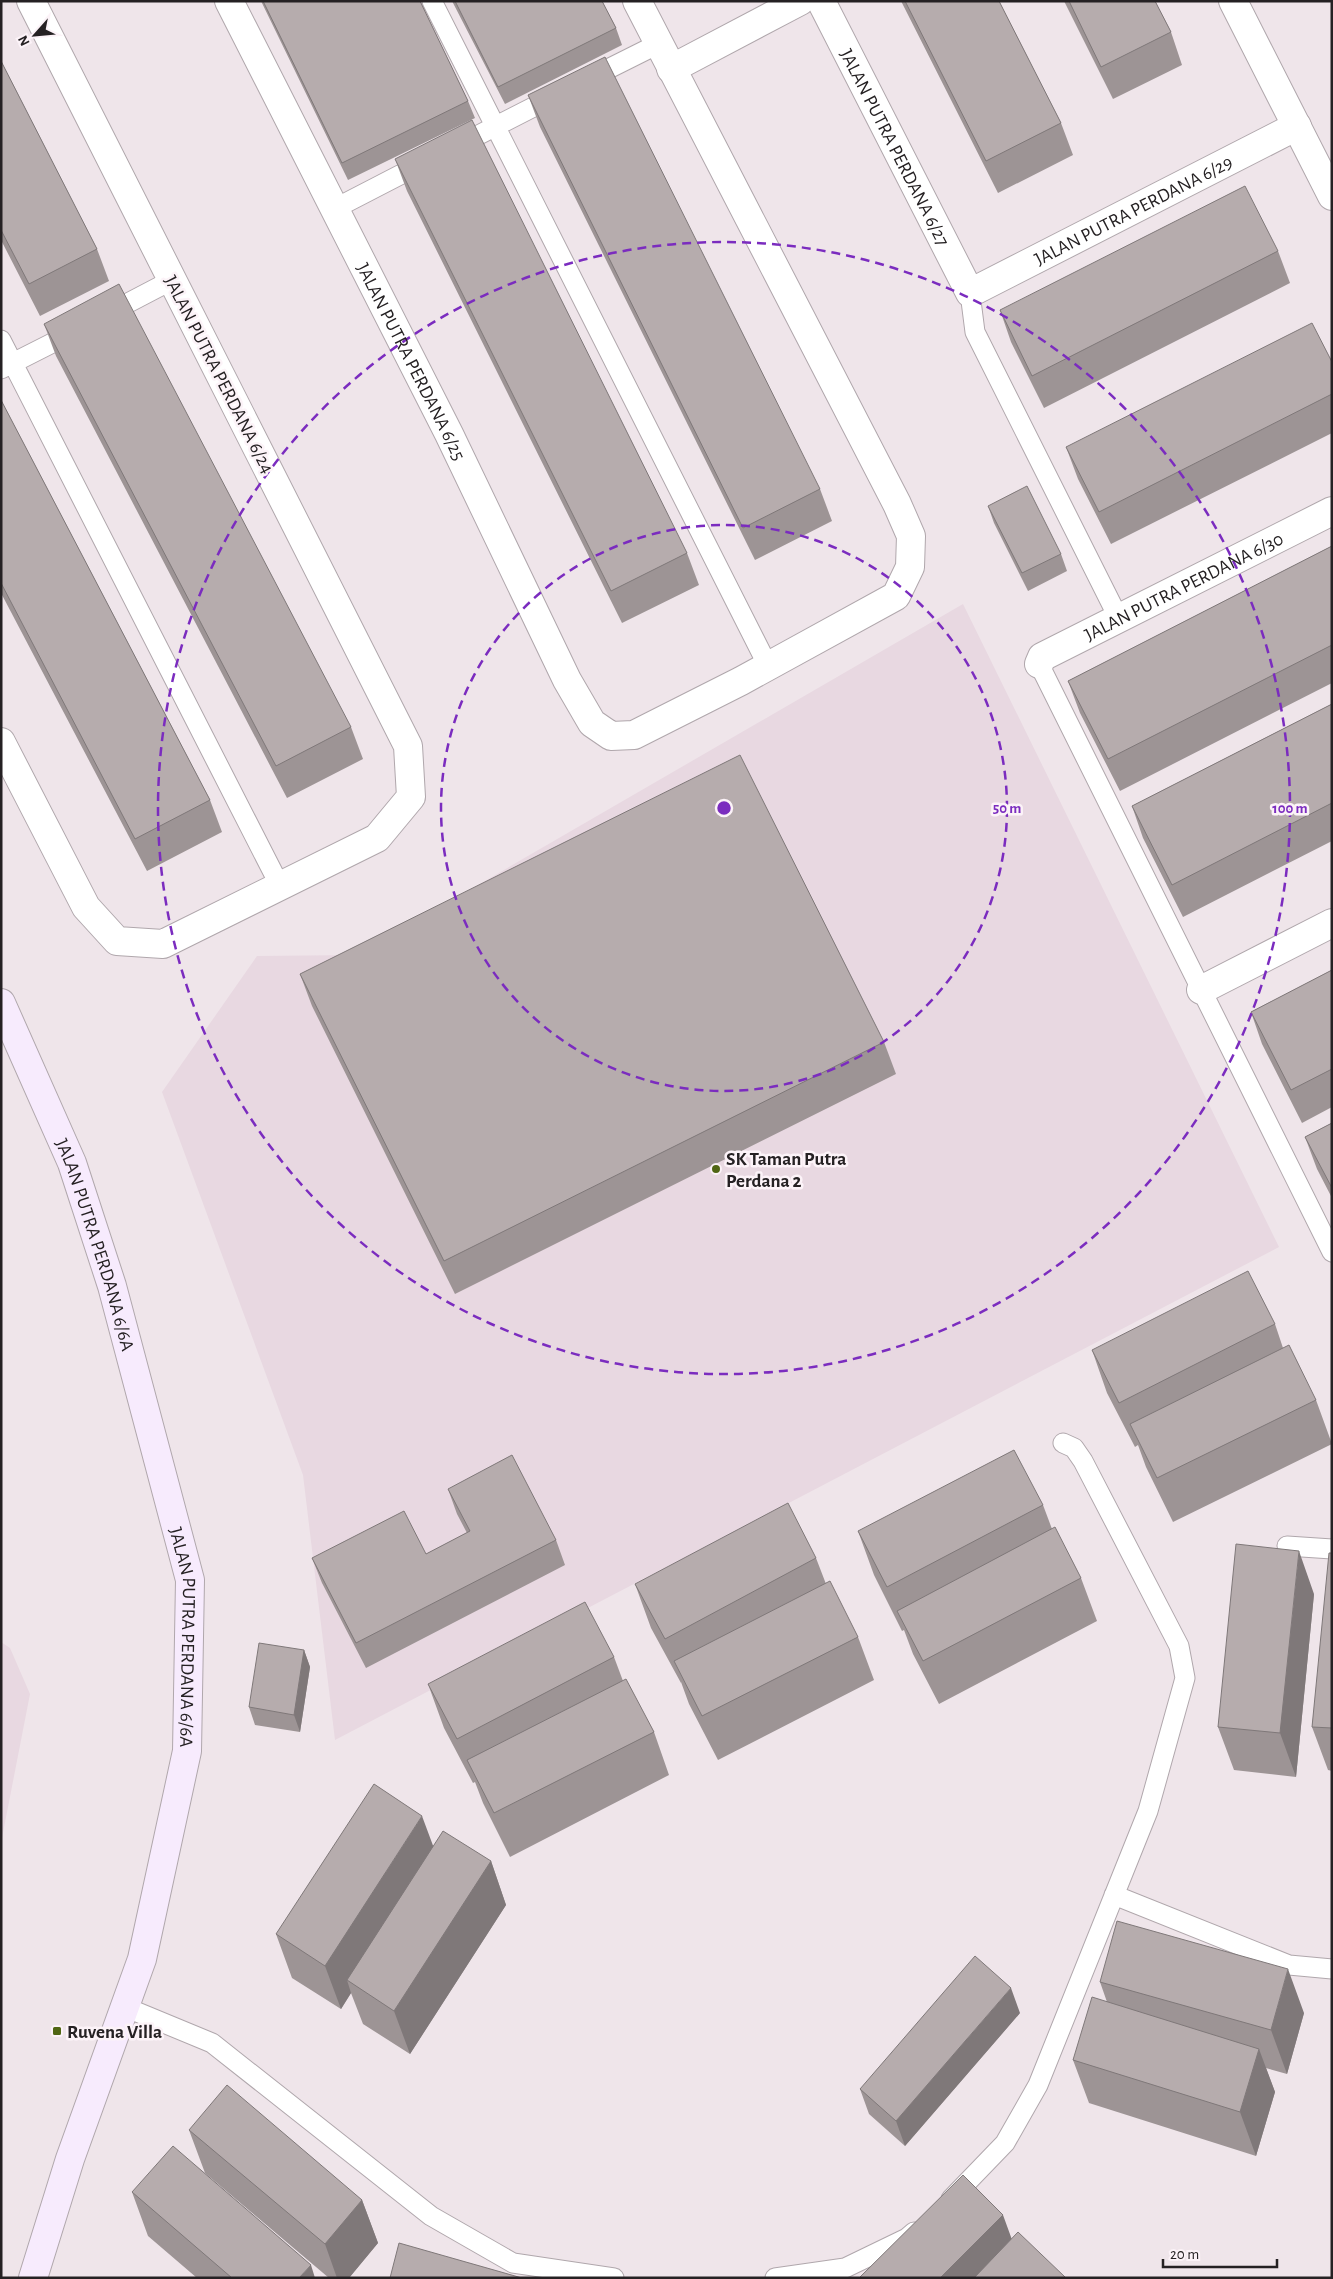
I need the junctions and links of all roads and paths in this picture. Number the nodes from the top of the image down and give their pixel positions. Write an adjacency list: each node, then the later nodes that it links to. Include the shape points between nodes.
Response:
1 (31, 1): 14 (street, JALAN PUTRA PERDANA 6/24)
2 (229, 1): 13 (street, JALAN PUTRA PERDANA 6/25)
3 (432, 1): 11 (lane)
4 (637, 1): 8 (street)
5 (800, 1): 9 (street)
6 (821, 1): 15 (street, JALAN PUTRA PERDANA 6/27)
7 (1233, 1): 10 (street)
8 (658, 44): 9 (street); 11 (lane)
9 (671, 69): 21 (street, via 911,536 910,567 896,596)
10 (1297, 126): 12 (street); 15 (street, JALAN PUTRA PERDANA 6/29)
11 (495, 127): 13 (lane); 21 (lane)
12 (1332, 196)
13 (334, 209): 21 (street, JALAN PUTRA PERDANA 6/25, via 449,434 567,680 592,723 611,736 634,735)
14 (172, 280): 17 (lane); 23 (street, JALAN PUTRA PERDANA 6/24, via 408,746 411,797 377,838)
15 (970, 293): 19 (lane, via 975,332)
16 (1, 340): 17 (lane)
17 (7, 366): 23 (lane)
18 (1332, 511): 19 (street, JALAN PUTRA PERDANA 6/30)
19 (1119, 618): 20 (street, JALAN PUTRA PERDANA 6/30, via 1042,657)
20 (1039, 664): 25 (lane)
21 (768, 666)
22 (1, 742): 23 (street, via 86,907 117,941 163,944)
23 (280, 886)
24 (1332, 923): 25 (street)
25 (1201, 990): 27 (lane)
26 (1, 1003): 33 (street, JALAN PUTRA PERDANA 6/6A, via 72,1163 112,1286 190,1580 187,1751 142,1959)
27 (1332, 1252)
28 (1062, 1443): 31 (lane, via 1074,1448 1088,1470 1179,1646 1185,1678 1148,1811)
29 (1287, 1546): 30 (lane)
30 (1332, 1549)
31 (1114, 1895): 32 (lane, via 1289,1965); 36 (lane, via 1038,2085 1005,2143 907,2238 845,2268)
32 (1332, 1969)
33 (125, 2007): 34 (street, JALAN PUTRA PERDANA 6/6A, via 70,2159); 35 (lane, via 212,2043 430,2216 513,2263)
34 (33, 2278)
35 (614, 2278)
36 (775, 2278)

